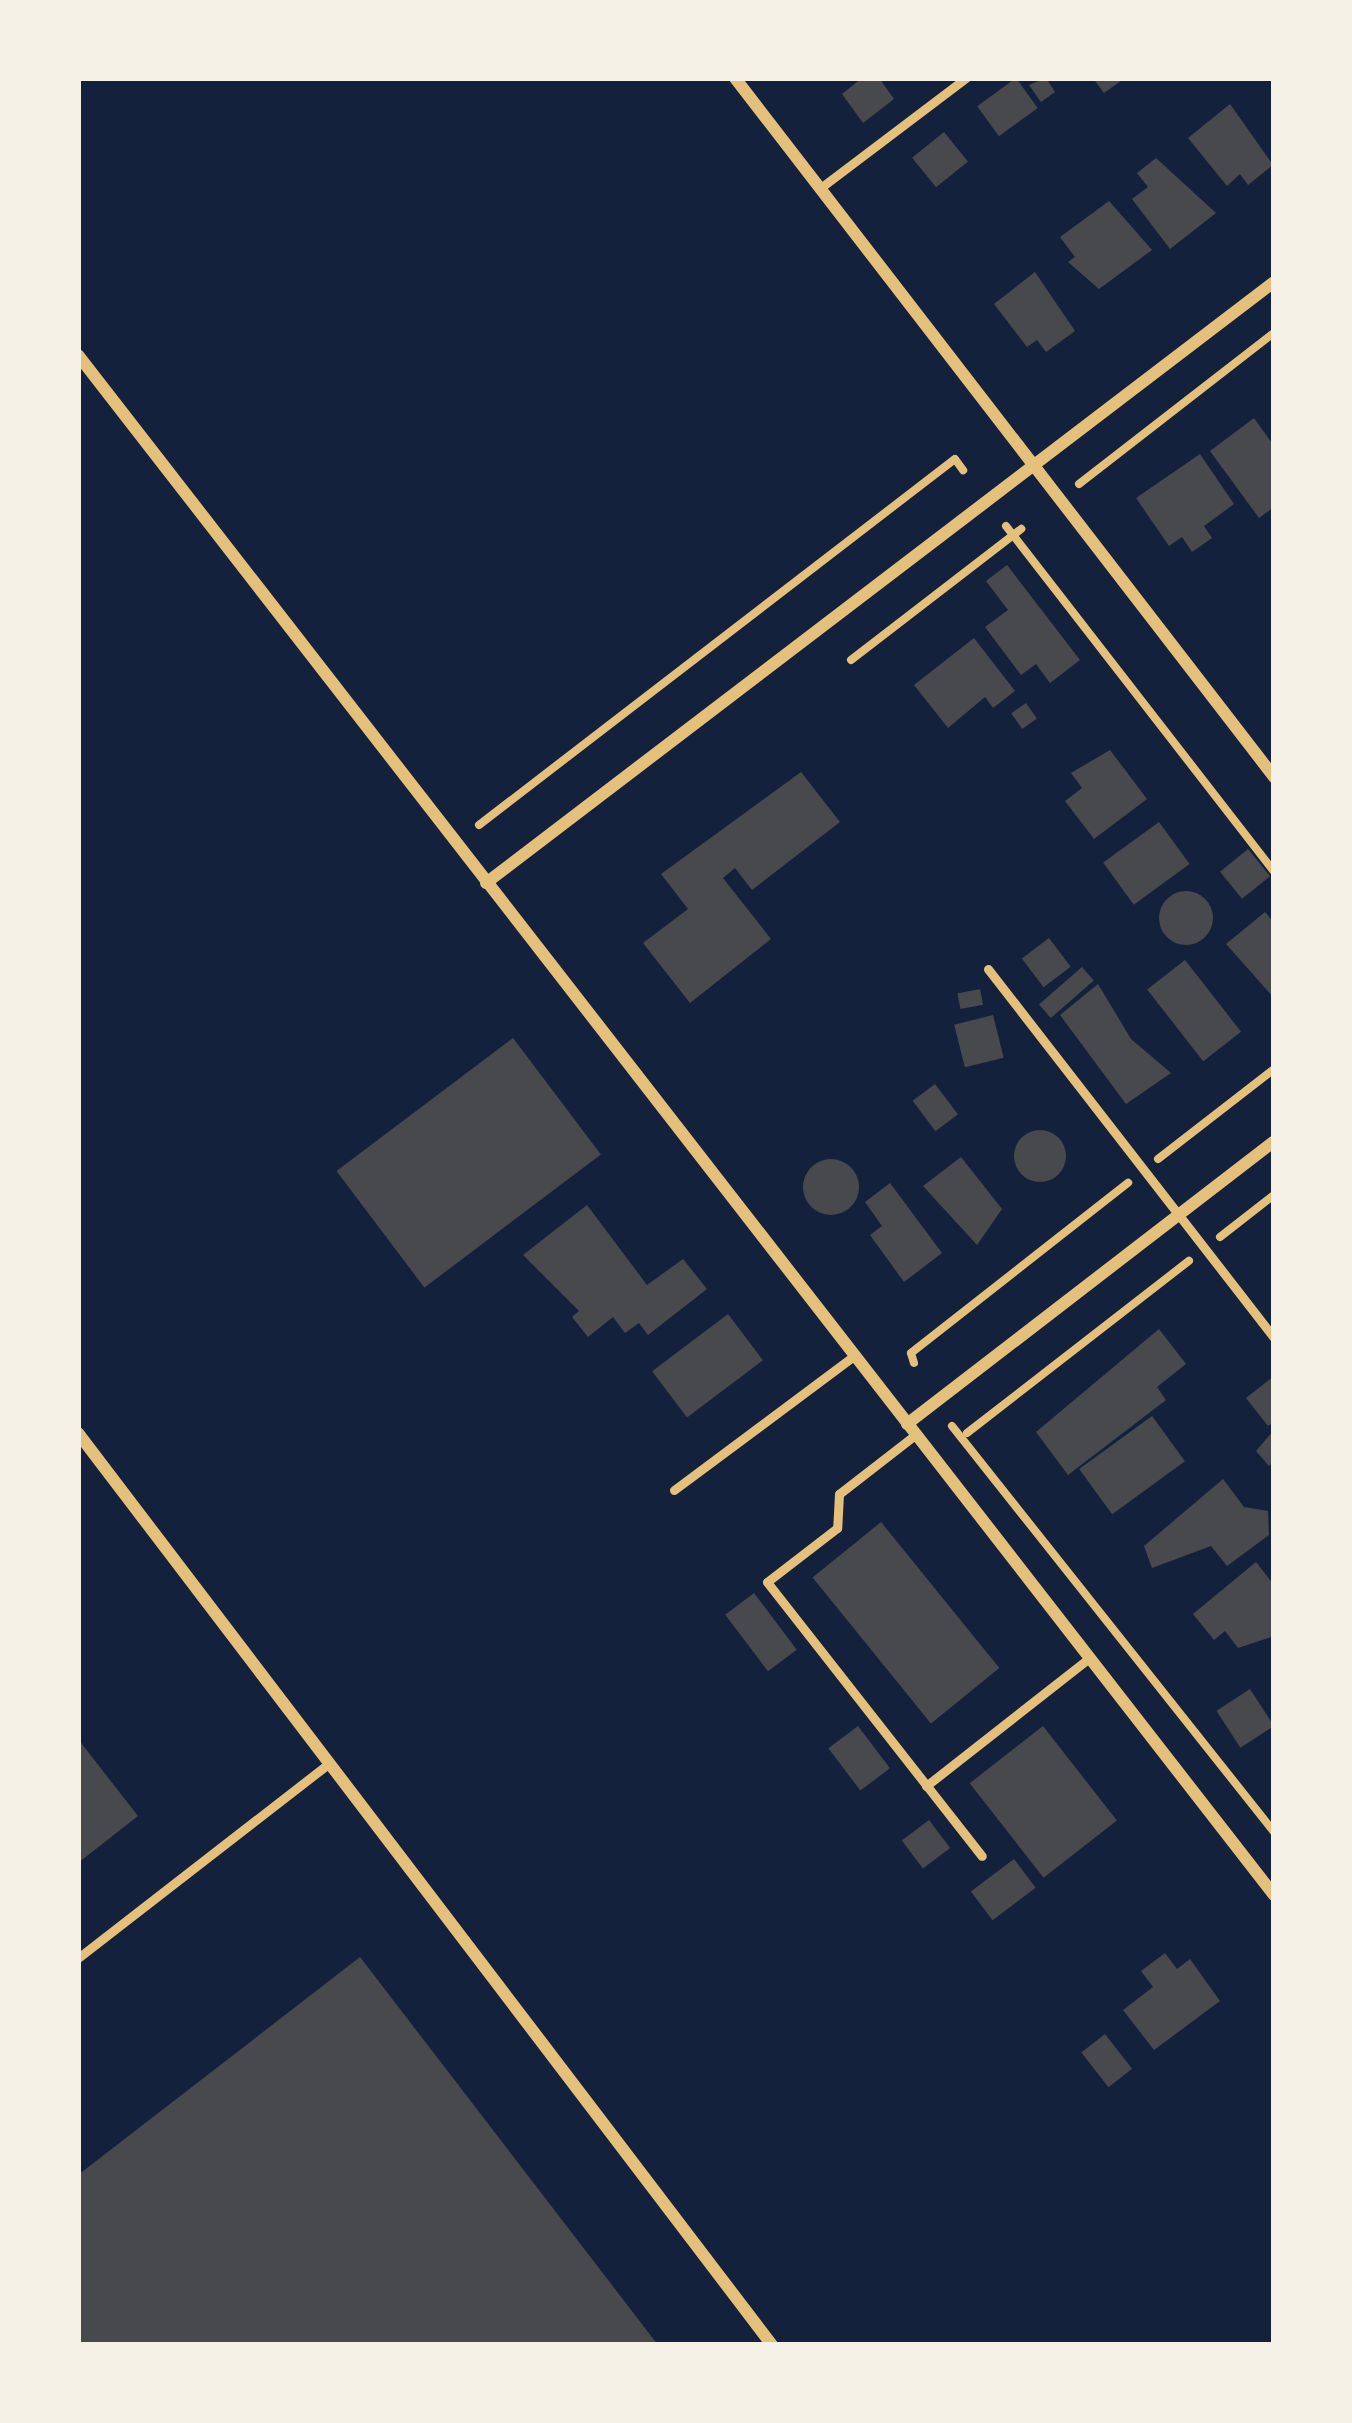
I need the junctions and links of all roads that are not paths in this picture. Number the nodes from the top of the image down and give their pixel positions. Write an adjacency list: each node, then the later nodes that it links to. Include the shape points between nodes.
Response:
1 (735, 78): 3 (street)
2 (966, 78): 3 (lane)
3 (819, 189): 6 (street)
4 (1274, 282): 6 (street)
5 (78, 355): 8 (street)
6 (1035, 469): 7 (street); 8 (street)
7 (1274, 777)
8 (486, 884): 13 (street)
9 (988, 969): 11 (lane)
10 (1274, 1142): 11 (street)
11 (1178, 1216): 12 (lane); 14 (street)
12 (1274, 1338)
13 (854, 1357): 14 (street); 16 (lane)
14 (911, 1430): 17 (street); 19 (lane, via 839,1494 837,1528 767,1582)
15 (78, 1433): 18 (street)
16 (674, 1490)
17 (1089, 1658): 19 (lane); 21 (street)
18 (329, 1763): 22 (lane); 23 (street)
19 (926, 1786): 20 (lane)
20 (982, 1856)
21 (1274, 1894)
22 (78, 1958)
23 (772, 2345)

